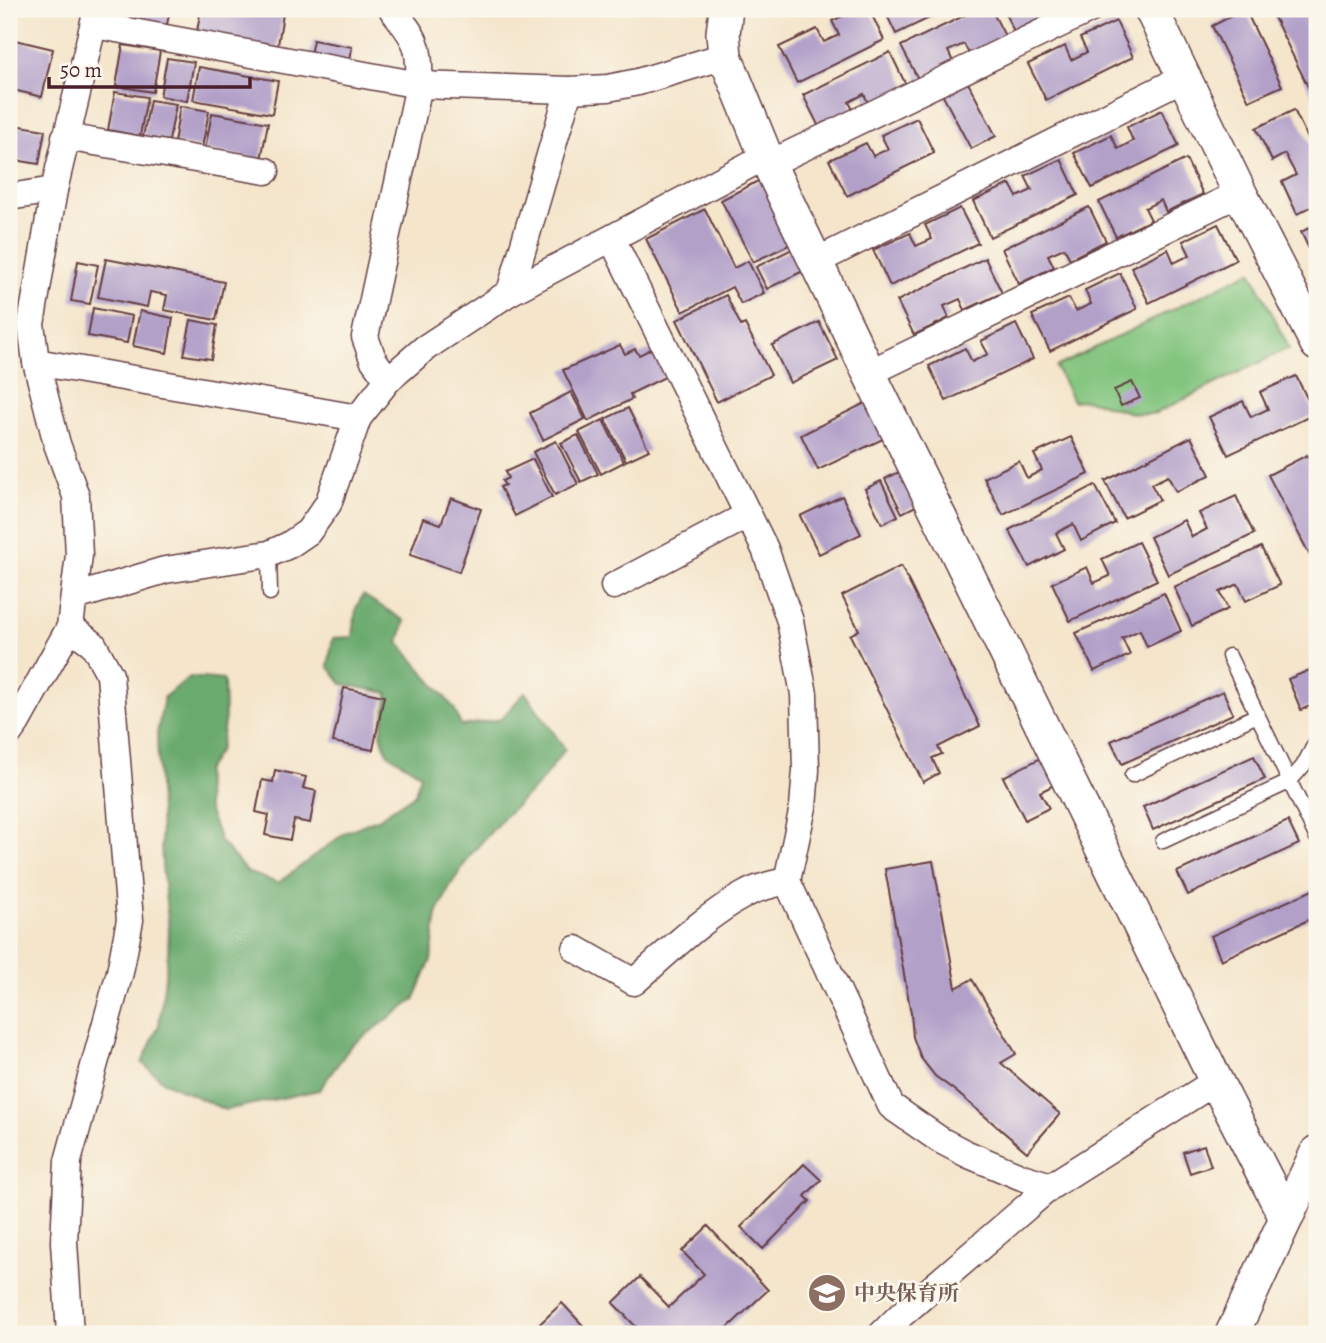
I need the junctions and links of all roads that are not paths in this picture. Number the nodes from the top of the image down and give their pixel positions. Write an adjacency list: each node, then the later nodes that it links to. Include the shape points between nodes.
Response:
1 (392, 9): 8 (street, via 418,48)
2 (726, 9): 6 (street)
3 (1091, 9): 11 (street)
4 (1151, 9): 7 (street)
5 (96, 17): 8 (street); 10 (street)
6 (725, 56): 9 (street, via 638,82); 11 (street)
7 (1185, 77): 14 (street); 17 (street)
8 (419, 85): 9 (street); 22 (street, via 365,337)
9 (569, 90): 18 (street)
10 (65, 137): 12 (street); 13 (street)
11 (768, 160): 16 (street); 17 (street)
12 (266, 171)
13 (54, 190): 15 (street); 20 (street, via 31,324)
14 (1240, 193): 19 (street); 21 (street)
15 (9, 197)
16 (612, 239): 18 (street); 24 (street)
17 (817, 261): 21 (street)
18 (510, 292): 22 (street, via 425,348)
19 (1317, 344)
20 (36, 362): 23 (street); 28 (street, via 76,496 79,555)
21 (869, 373): 40 (street)
22 (388, 380): 23 (street)
23 (358, 418): 25 (street, via 328,504 308,532)
24 (748, 515): 26 (street); 38 (street, via 779,584 804,694 803,807)
25 (269, 554): 27 (lane); 28 (street, via 165,570)
26 (614, 586)
27 (270, 593)
28 (75, 597): 29 (street)
29 (70, 627): 32 (street); 44 (street, via 93,643 110,675 130,920 68,1161 64,1242)
30 (1229, 656): 31 (lane)
31 (1257, 715): 34 (lane); 35 (lane)
32 (9, 733)
33 (1317, 740): 35 (lane)
34 (1132, 775)
35 (1289, 782): 36 (lane); 37 (lane)
36 (1317, 838)
37 (1163, 841)
38 (788, 881): 39 (street, via 745,894 690,933 634,982); 42 (street, via 891,1106 967,1154)
39 (576, 949)
40 (1216, 1081): 42 (street); 43 (street)
41 (1317, 1152): 43 (street)
42 (1051, 1186): 45 (street)
43 (1286, 1217): 46 (street)
44 (70, 1334)
45 (882, 1334)
46 (1232, 1334)

